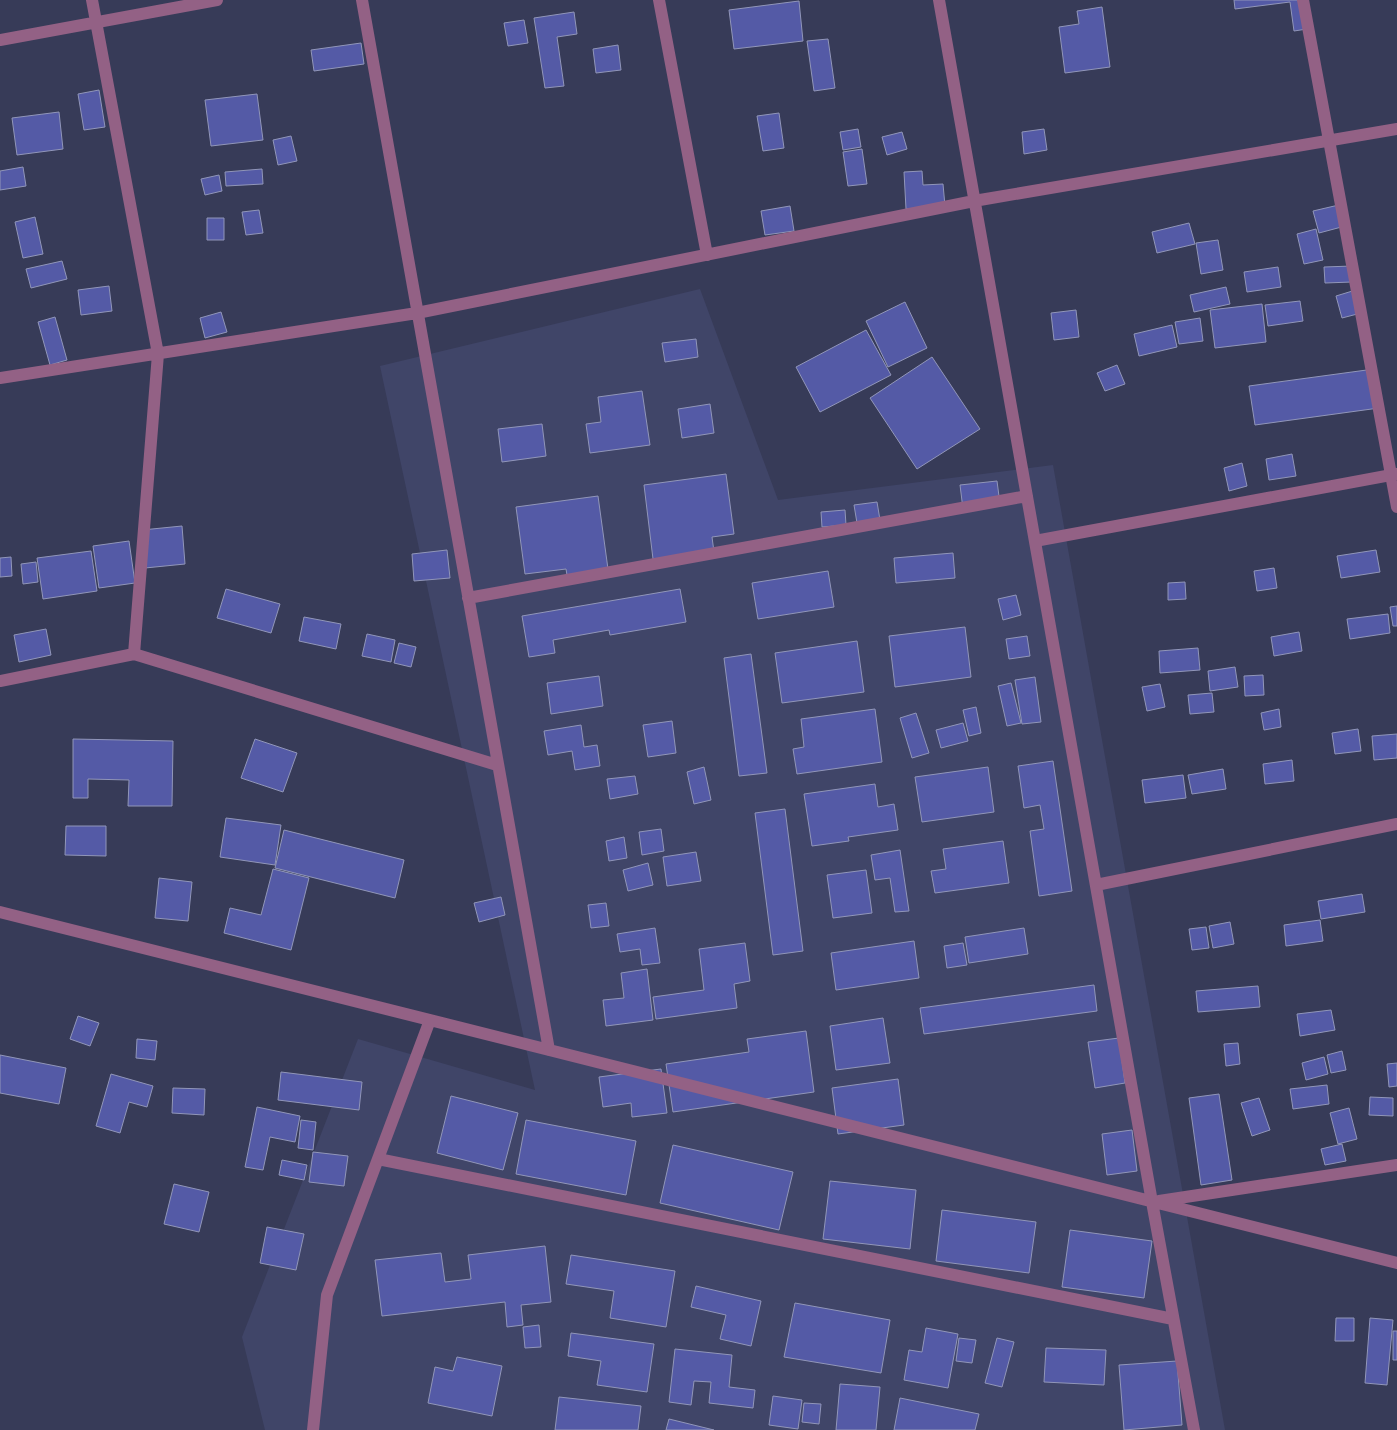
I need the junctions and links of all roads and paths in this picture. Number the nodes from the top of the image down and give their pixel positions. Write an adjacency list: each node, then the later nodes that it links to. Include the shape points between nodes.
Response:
1 (92, 0): 7 (street)
2 (217, 0): 7 (street)
3 (362, 0): 13 (street)
4 (659, 0): 12 (street)
5 (939, 0): 11 (street)
6 (1303, 0): 10 (street)
7 (96, 22): 8 (street); 14 (street)
8 (0, 40)
9 (1397, 129): 10 (street)
10 (1328, 140): 11 (street); 16 (street)
11 (974, 200): 12 (street); 17 (street)
12 (707, 255): 13 (street)
13 (417, 313): 14 (street); 20 (street)
14 (158, 354): 15 (street); 21 (street)
15 (0, 378)
16 (1394, 475): 18 (street); 19 (street)
17 (1026, 496): 19 (street); 20 (street)
18 (1397, 506)
19 (1035, 541): 25 (street)
20 (468, 598): 23 (street)
21 (134, 654): 22 (street); 23 (street)
22 (0, 681)
23 (498, 765): 28 (street)
24 (1397, 824): 25 (street)
25 (1096, 885): 31 (street)
26 (0, 912): 27 (street)
27 (430, 1020): 28 (street); 29 (street)
28 (549, 1050): 31 (street)
29 (378, 1159): 33 (street); 34 (street, via 327,1295)
30 (1397, 1164): 31 (street)
31 (1152, 1202): 32 (street); 33 (street)
32 (1397, 1264)
33 (1173, 1319): 35 (street)
34 (313, 1430)
35 (1194, 1430)

